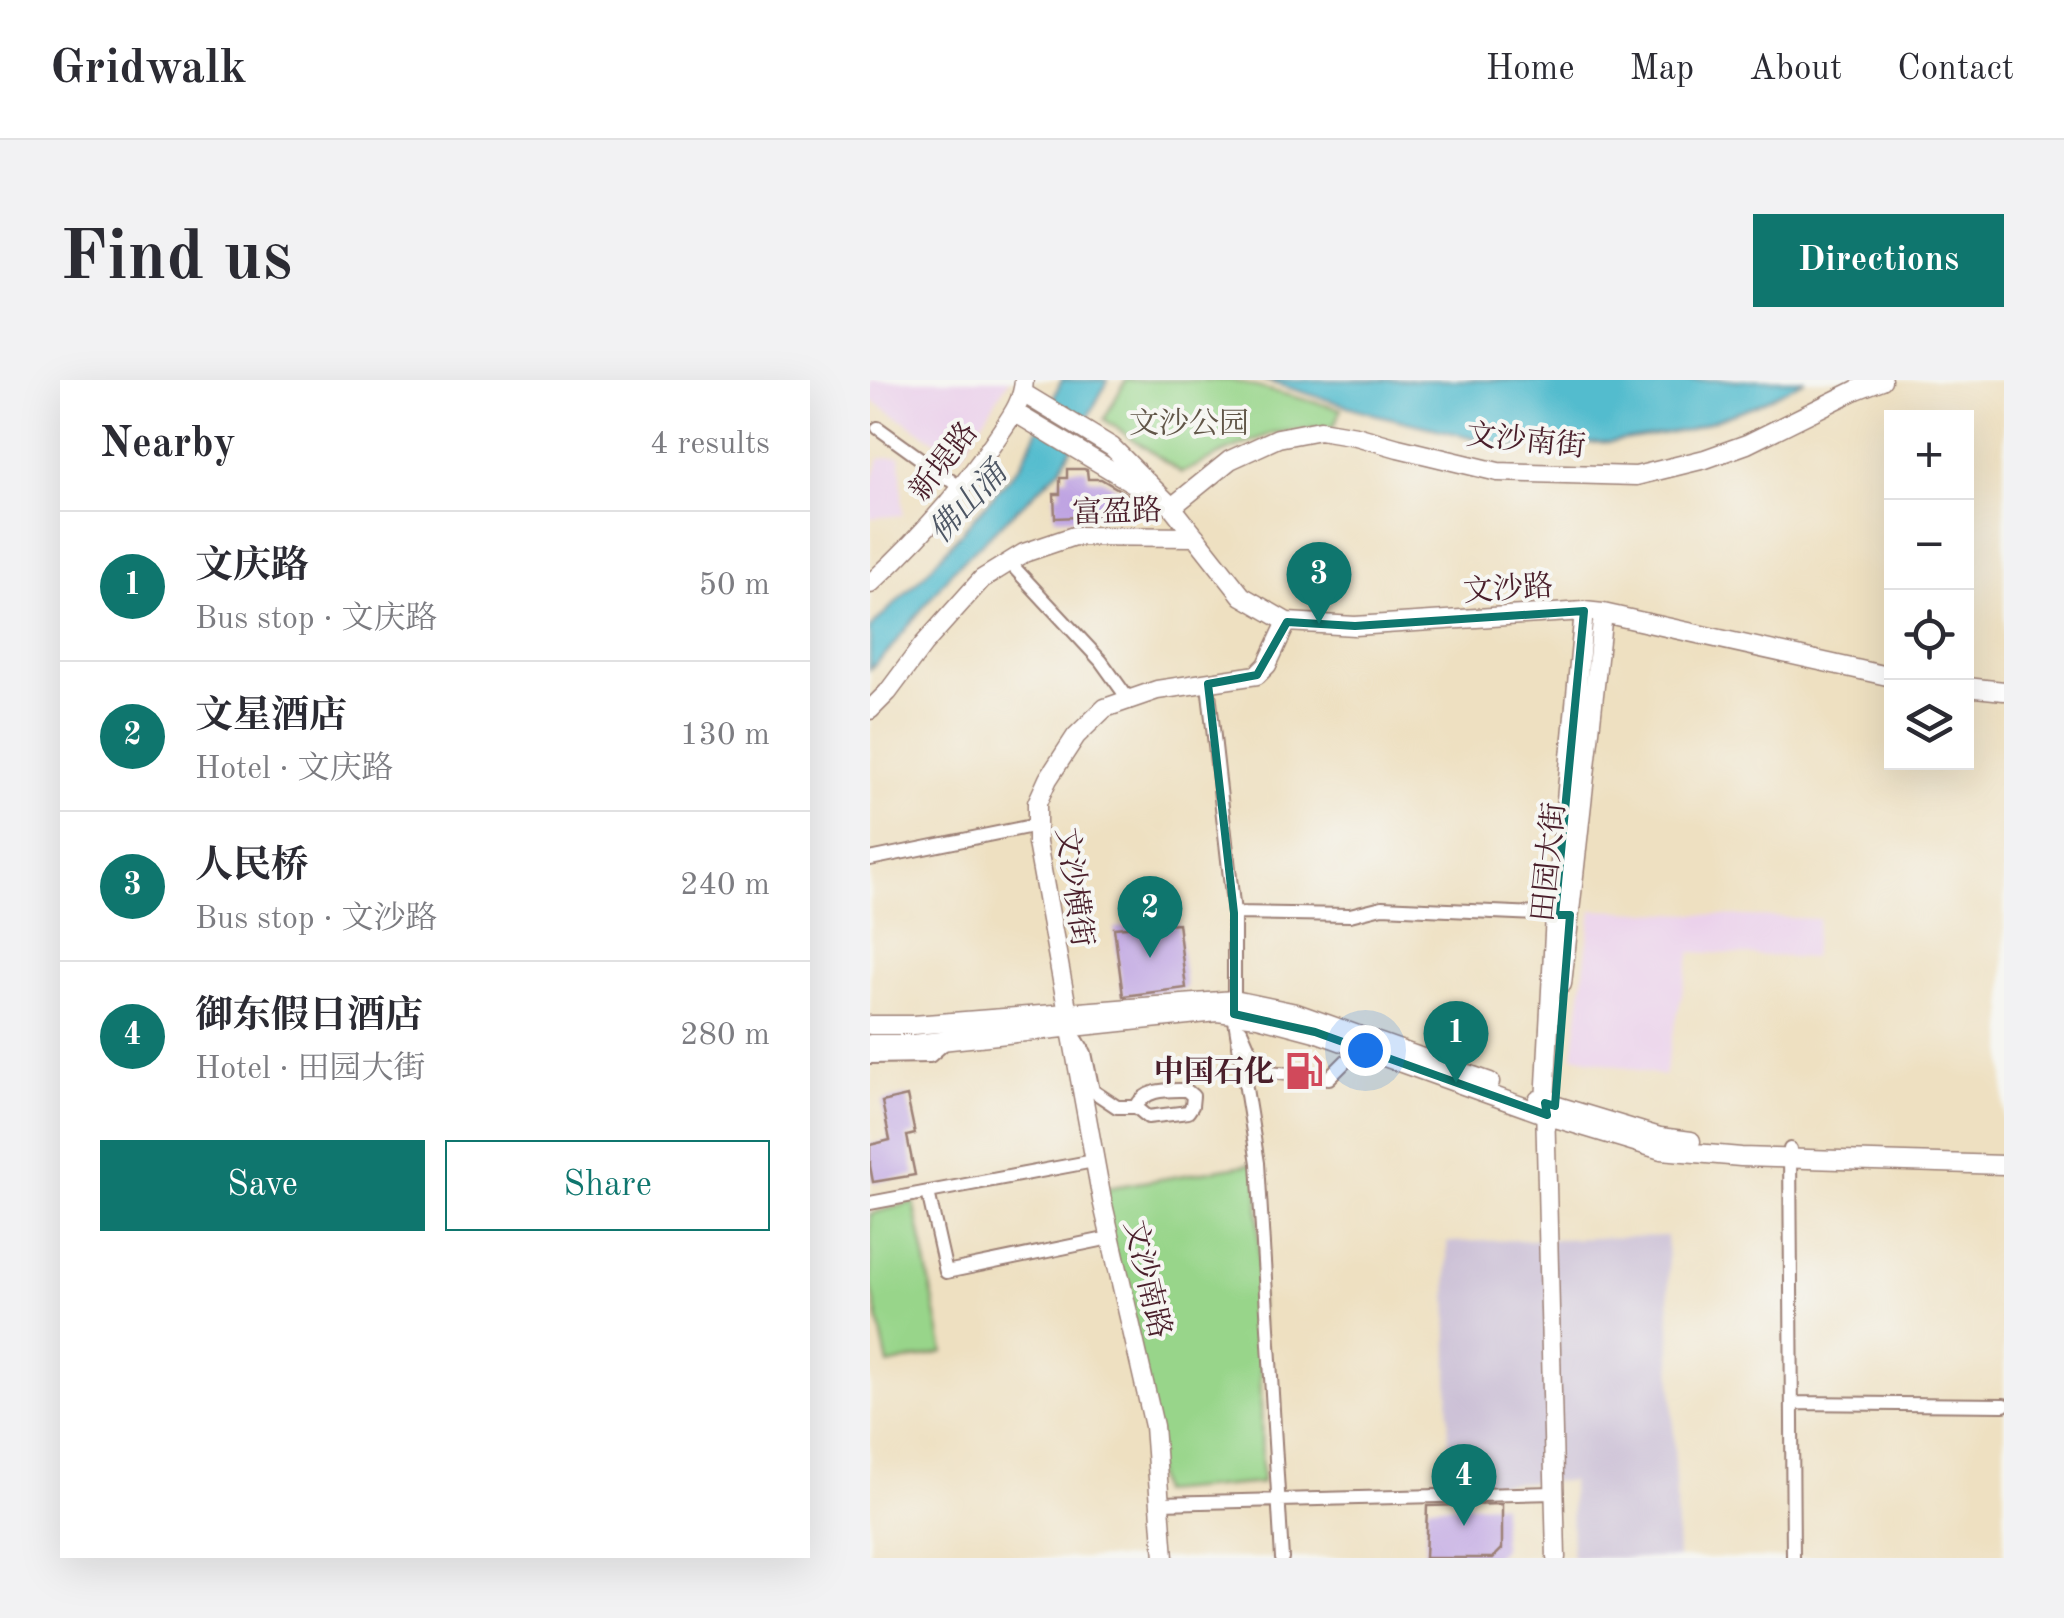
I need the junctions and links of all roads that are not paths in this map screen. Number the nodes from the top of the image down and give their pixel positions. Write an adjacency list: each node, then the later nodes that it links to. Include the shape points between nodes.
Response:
1 (1882, 380): 6 (street, 文沙南街, via 1747,444 1636,476 1498,472 1320,430 1278,438 1230,460)
2 (1024, 386): 3 (street, 新堤路); 6 (street, 文沙路, via 1112,447)
3 (1014, 412): 5 (street, 新堤路); 6 (street, 文沙路)
4 (878, 428): 5 (street)
5 (961, 488): 9 (street, 新堤路)
6 (1172, 506): 7 (street, 文沙路)
7 (1196, 537): 8 (street, 富盈路, via 1074,536); 11 (street, 文沙路, via 1242,596)
8 (1009, 562): 16 (street); 17 (street, 富盈路, via 982,578)
9 (870, 584)
10 (1594, 612): 11 (street, 文沙路, via 1355,626); 12 (street, 文沙路); 21 (street, 田园大街)
11 (1287, 622): 13 (street, 文沙横街, via 1257,675)
12 (1884, 675)
13 (1208, 684): 16 (street, 文沙横街); 20 (street)
14 (1974, 687): 15 (street)
15 (2004, 691)
16 (1129, 700): 18 (street, 文沙横街, via 1105,708 1076,736 1037,803)
17 (870, 710)
18 (1037, 825): 19 (street); 23 (street, 文沙横街)
19 (870, 859)
20 (1234, 913): 21 (street, via 1350,915 1382,907); 22 (street)
21 (1562, 915): 31 (street, 田园大街)
22 (1234, 1007): 23 (street); 28 (street); 28 (street, via 1259,1071 1330,1078); 31 (street, via 1296,1012); 42 (street, via 1258,1163)
23 (1069, 1021): 25 (street); 26 (street); 30 (street, via 1085,1052 1093,1091 1117,1108); 34 (street, 文沙南路)
24 (870, 1025): 25 (street)
25 (913, 1034): 26 (street); 27 (street)
26 (947, 1040): 29 (street, via 930,1056)
27 (870, 1044)
28 (1359, 1048): 31 (street)
29 (870, 1057)
30 (1136, 1106)
31 (1549, 1108): 32 (street, via 1661,1150); 41 (street, 田园大街)
32 (1790, 1154): 33 (street); 35 (street); 39 (street)
33 (2004, 1154)
34 (1094, 1160): 36 (street); 38 (street, 文沙南路)
35 (2004, 1165)
36 (928, 1192): 37 (street); 38 (street, via 946,1272)
37 (870, 1203)
38 (1110, 1238): 43 (street, 文沙南路, via 1154,1426)
39 (1793, 1403): 40 (street); 47 (street)
40 (2004, 1405)
41 (1555, 1493): 42 (street); 46 (street, 田园大街)
42 (1279, 1500): 43 (street); 45 (street)
43 (1160, 1503): 44 (street, 文沙南路)
44 (1164, 1558)
45 (1282, 1558)
46 (1556, 1558)
47 (1793, 1558)

